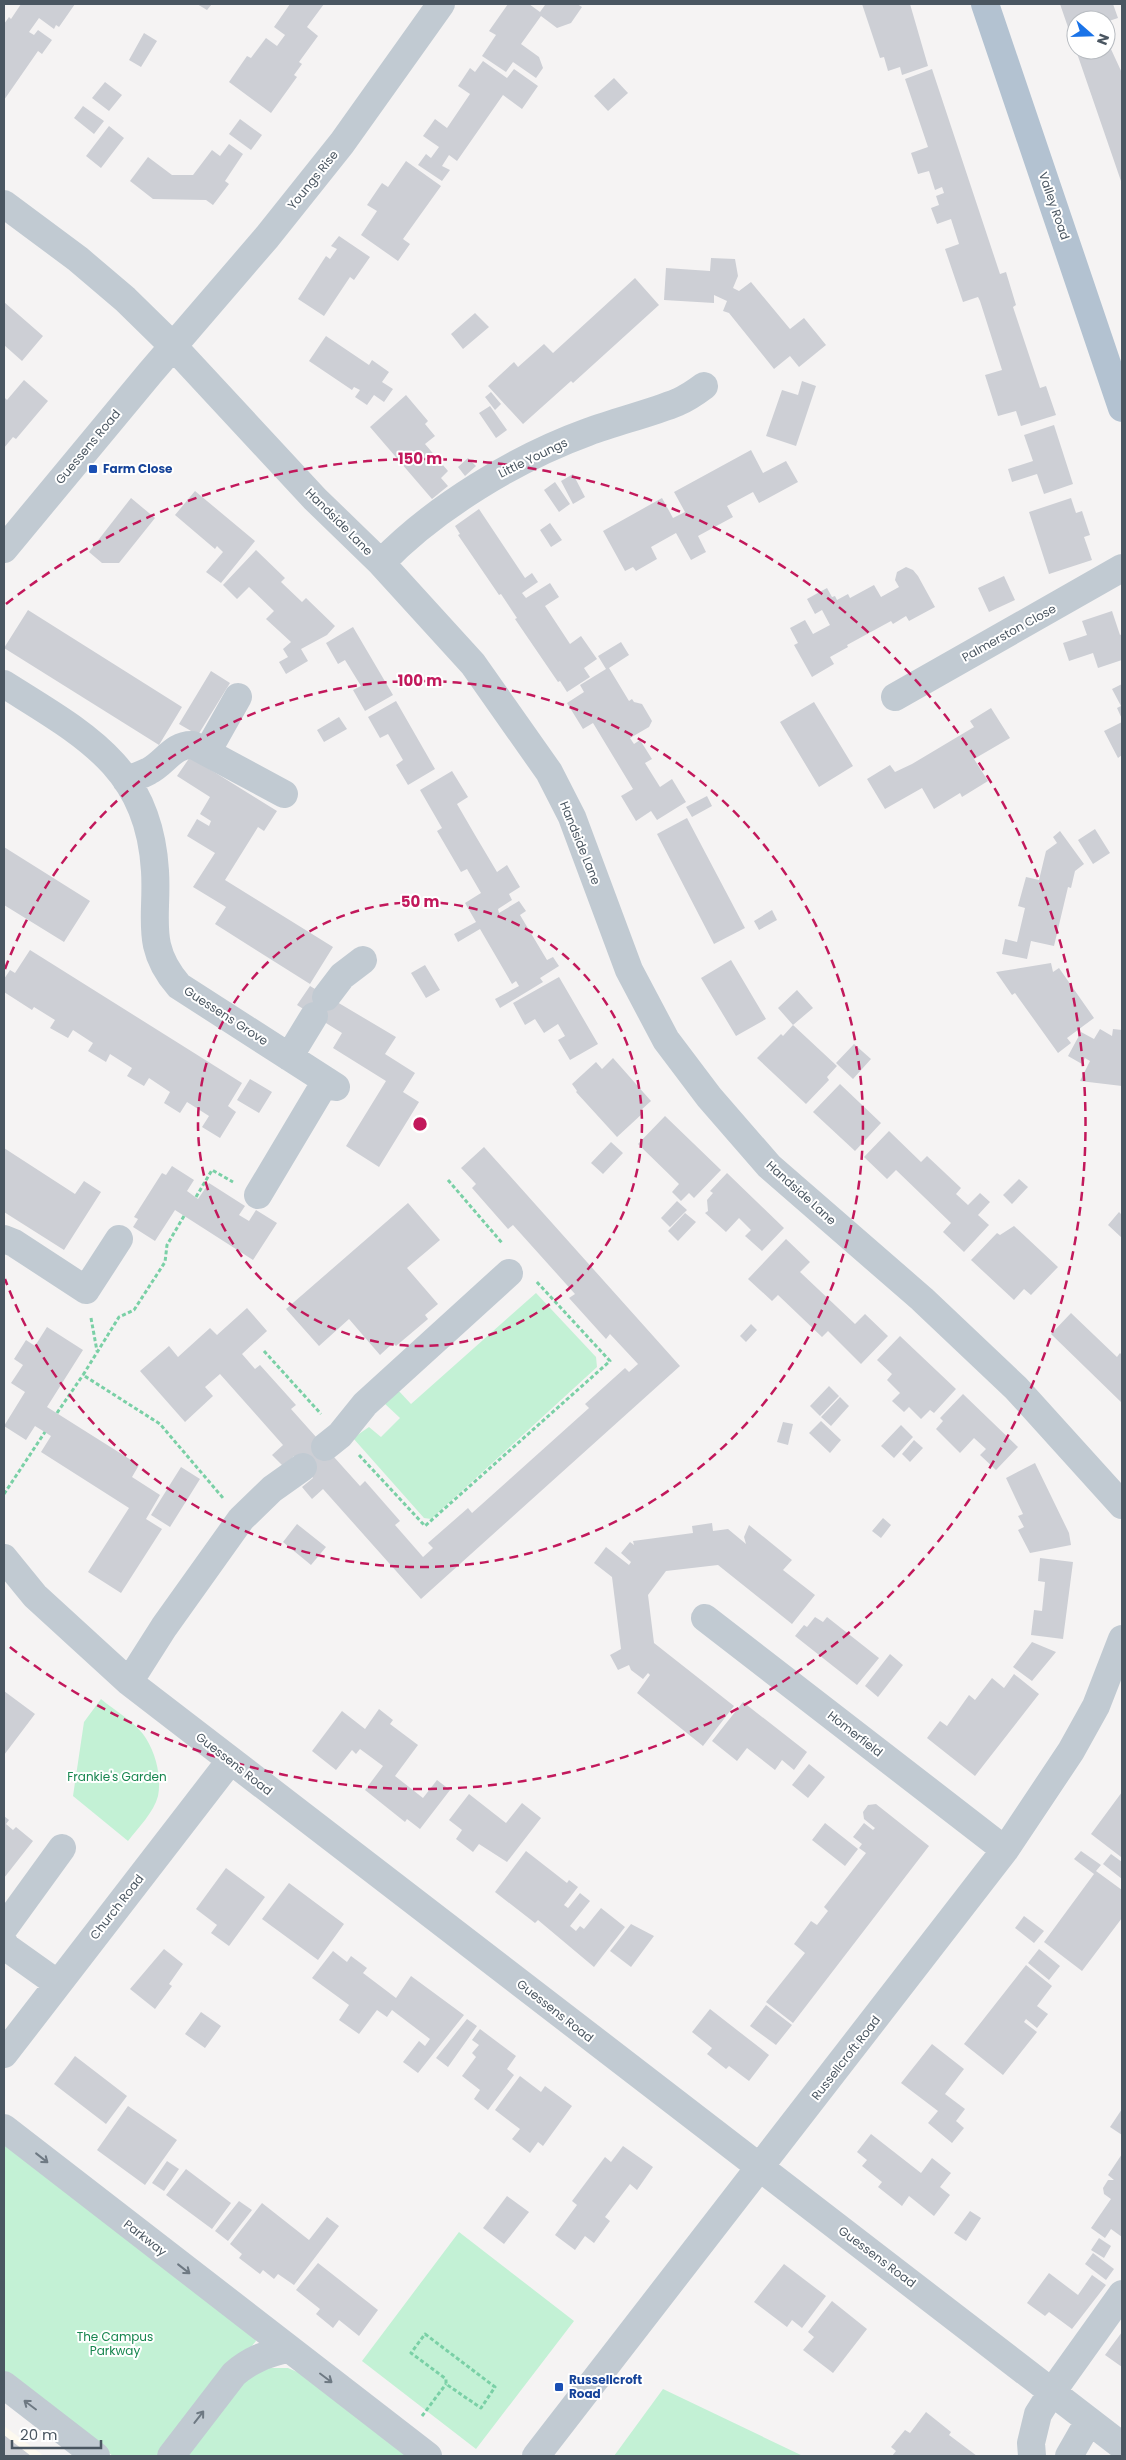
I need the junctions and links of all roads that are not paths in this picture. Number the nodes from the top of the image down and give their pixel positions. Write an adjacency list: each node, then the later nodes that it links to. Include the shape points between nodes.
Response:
1 (441, 4): 4 (street, Youngs Rise, via 342,143 267,237)
2 (985, 4): 6 (main road, Valley Road)
3 (4, 204): 4 (street, Handside Lane, via 98,276)
4 (173, 346): 7 (street, Guessens Road); 8 (street, Handside Lane, via 315,499)
5 (704, 386): 8 (street, Little Youngs, via 679,402 538,452 488,480 400,543)
6 (1122, 408)
7 (4, 549)
8 (381, 564): 24 (street, Handside Lane, via 473,664 549,772 572,817 629,970 666,1040 709,1097 769,1166 922,1299 1016,1388)
9 (1122, 568): 12 (street, Palmerston Close)
10 (4, 684): 14 (street, Guessens Grove, via 87,737)
11 (238, 697): 13 (street)
12 (895, 697)
13 (207, 752): 14 (street, via 184,744 150,771); 15 (street)
14 (126, 780): 17 (street, Guessens Grove, via 148,824 155,871 153,920 158,952 166,971 179,986)
15 (284, 794)
16 (363, 960): 17 (street, via 342,976)
17 (289, 1057): 18 (street, Guessens Grove, via 331,1084)
18 (258, 1195)
19 (4, 1239): 20 (street, via 86,1290)
20 (119, 1239)
21 (516, 1266): 22 (street, via 365,1404)
22 (332, 1441)
23 (303, 1467): 28 (street, via 272,1489 241,1520)
24 (1122, 1505)
25 (4, 1558): 28 (street, Guessens Road, via 36,1596)
26 (705, 1618): 31 (street, Homerfield)
27 (1122, 1639): 31 (street, Russellcroft Road, via 1096,1706 1071,1751)
28 (129, 1682): 29 (street, Guessens Road)
29 (230, 1761): 34 (street, Church Road); 37 (street, Guessens Road)
30 (62, 1848): 32 (street)
31 (1005, 1850): 37 (street, Russellcroft Road)
32 (4, 1928)
33 (4, 1942): 34 (street, via 6,1947)
34 (58, 1984): 35 (street, Church Road)
35 (4, 2054)
36 (4, 2128): 39 (street, Parkway, one-way to 39)
37 (760, 2168): 41 (street, Guessens Road); 47 (street, Russellcroft Road)
38 (1122, 2294): 41 (street)
39 (287, 2349): 45 (street, one-way to 39, via 234,2374 246,2363); 46 (street, Parkway, one-way to 46)
40 (4, 2386): 44 (street, one-way to 40)
41 (1052, 2392): 42 (street, Guessens Road); 48 (street, via 1038,2414 1031,2443)
42 (1089, 2421): 43 (street, Guessens Road); 49 (street)
43 (1122, 2446)
44 (96, 2456)
45 (171, 2456)
46 (428, 2456)
47 (536, 2456)
48 (1032, 2456)
49 (1069, 2456)

